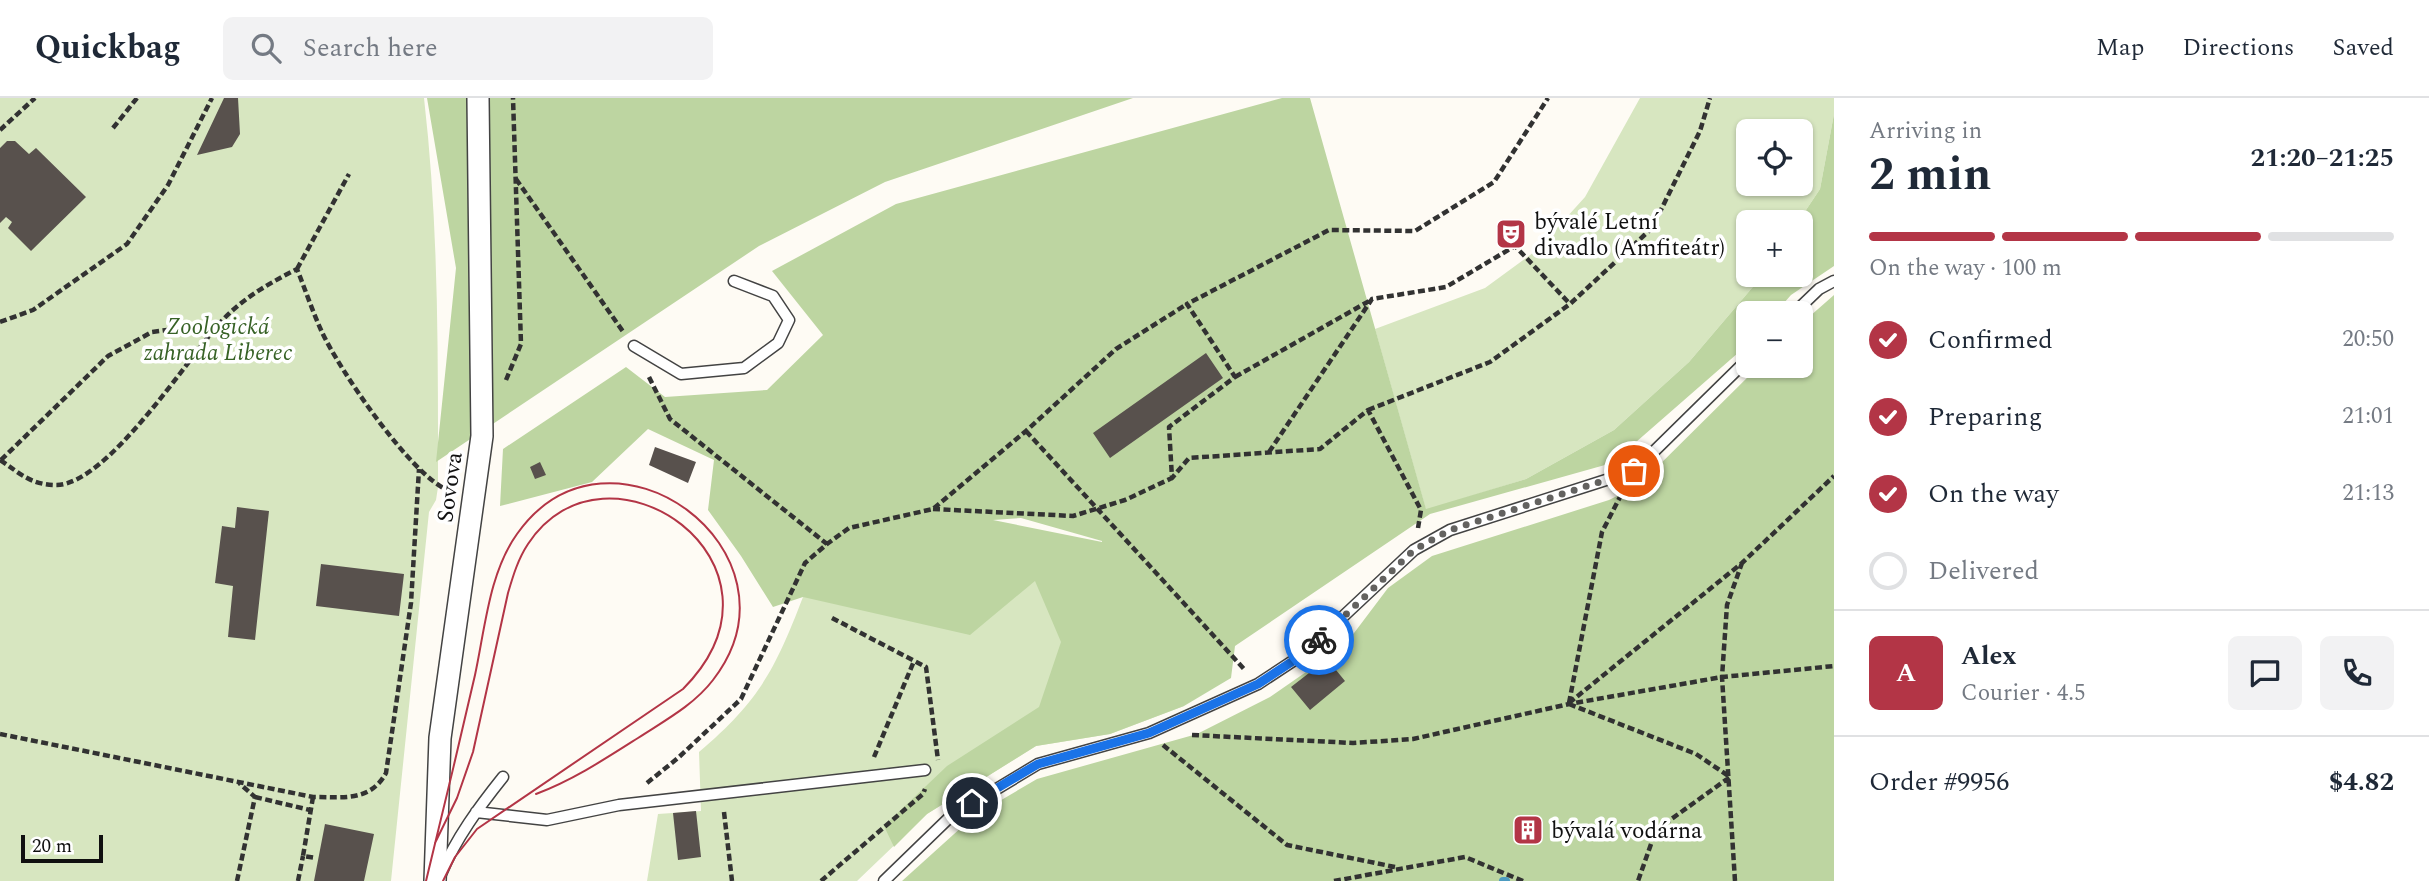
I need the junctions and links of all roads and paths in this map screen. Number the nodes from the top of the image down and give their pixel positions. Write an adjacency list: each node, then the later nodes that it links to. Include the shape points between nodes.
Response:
1 (35, 98): 9 (path)
2 (137, 98): 8 (path)
3 (212, 98): 18 (path, via 168,185 127,244 33,310)
4 (478, 98): 32 (street, Sovova, via 482,436)
5 (513, 98): 23 (path, via 521,344)
6 (1548, 98): 16 (path, via 1493,183 1415,231 1329,230)
7 (1710, 98): 17 (path, via 1700,131 1652,228)
8 (113, 128)
9 (0, 130)
10 (349, 174): 11 (path)
11 (297, 269): 19 (path, via 259,289); 28 (path, via 321,331 352,384)
12 (734, 281): 20 (lane, via 773,296 789,320 778,343 744,368 681,374)
13 (1834, 281): 15 (lane)
14 (1372, 299): 17 (path, via 1446,286 1515,246); 22 (path); 26 (path)
15 (1806, 301)
16 (1186, 304): 22 (path); 25 (path, via 1116,348)
17 (1570, 304): 24 (path, via 1490,362)
18 (0, 321)
19 (219, 323): 27 (path, via 152,332 108,356); 27 (path, via 133,432 86,474 59,485 26,480)
20 (634, 346)
21 (1736, 371): 29 (lane)
22 (1235, 377): 31 (path, via 1169,427)
23 (502, 390)
24 (1368, 410): 26 (path, via 1321,449); 35 (path, via 1421,510)
25 (1026, 430): 33 (path); 34 (path)
26 (1269, 453): 31 (path, via 1189,458)
27 (1, 460)
28 (419, 469): 32 (path, via 438,487); 53 (path, via 411,603 386,773 373,791 363,796)
29 (1634, 471): 35 (lane, via 1450,530); 42 (path, via 1602,532)
30 (1834, 476): 36 (path)
31 (1172, 478): 34 (path)
32 (474, 498): 62 (street, Sovova, via 440,738)
33 (933, 509): 34 (path, via 1073,516); 54 (path, via 849,528 813,557 741,699)
34 (1096, 509): 41 (path)
35 (1414, 550): 41 (lane, via 1302,655)
36 (1742, 563): 40 (path, via 1727,605); 42 (path)
37 (832, 618): 38 (path)
38 (914, 661): 46 (path, via 926,667 940,756); 48 (path)
39 (1834, 666): 40 (path)
40 (1723, 677): 42 (path); 49 (path)
41 (1258, 684): 43 (lane)
42 (1569, 704): 45 (path, via 1413,739 1353,743); 49 (path, via 1696,754)
43 (1149, 733): 59 (path, via 1287,845); 65 (lane, via 1038,764 950,817)
44 (0, 734): 50 (path)
45 (1190, 735)
46 (929, 769): 48 (lane); 64 (path, via 923,794)
47 (503, 776): 56 (lane)
48 (865, 777): 51 (lane)
49 (1730, 777): 68 (path, via 1656,830); 69 (path)
50 (239, 783): 52 (path); 53 (path)
51 (722, 794): 54 (lane); 63 (path)
52 (255, 797): 55 (path); 60 (path)
53 (313, 797): 55 (path)
54 (619, 805): 56 (lane, via 547,820)
55 (310, 810): 57 (path)
56 (476, 812): 62 (lane)
57 (303, 856): 58 (path); 61 (path)
58 (316, 858)
59 (1395, 867): 66 (path); 67 (path, via 1465,857)
60 (237, 881)
61 (298, 881)
62 (436, 881)
63 (732, 881)
64 (821, 881)
65 (884, 881)
66 (1334, 881)
67 (1523, 881)
68 (1638, 881)
69 (1735, 881)

